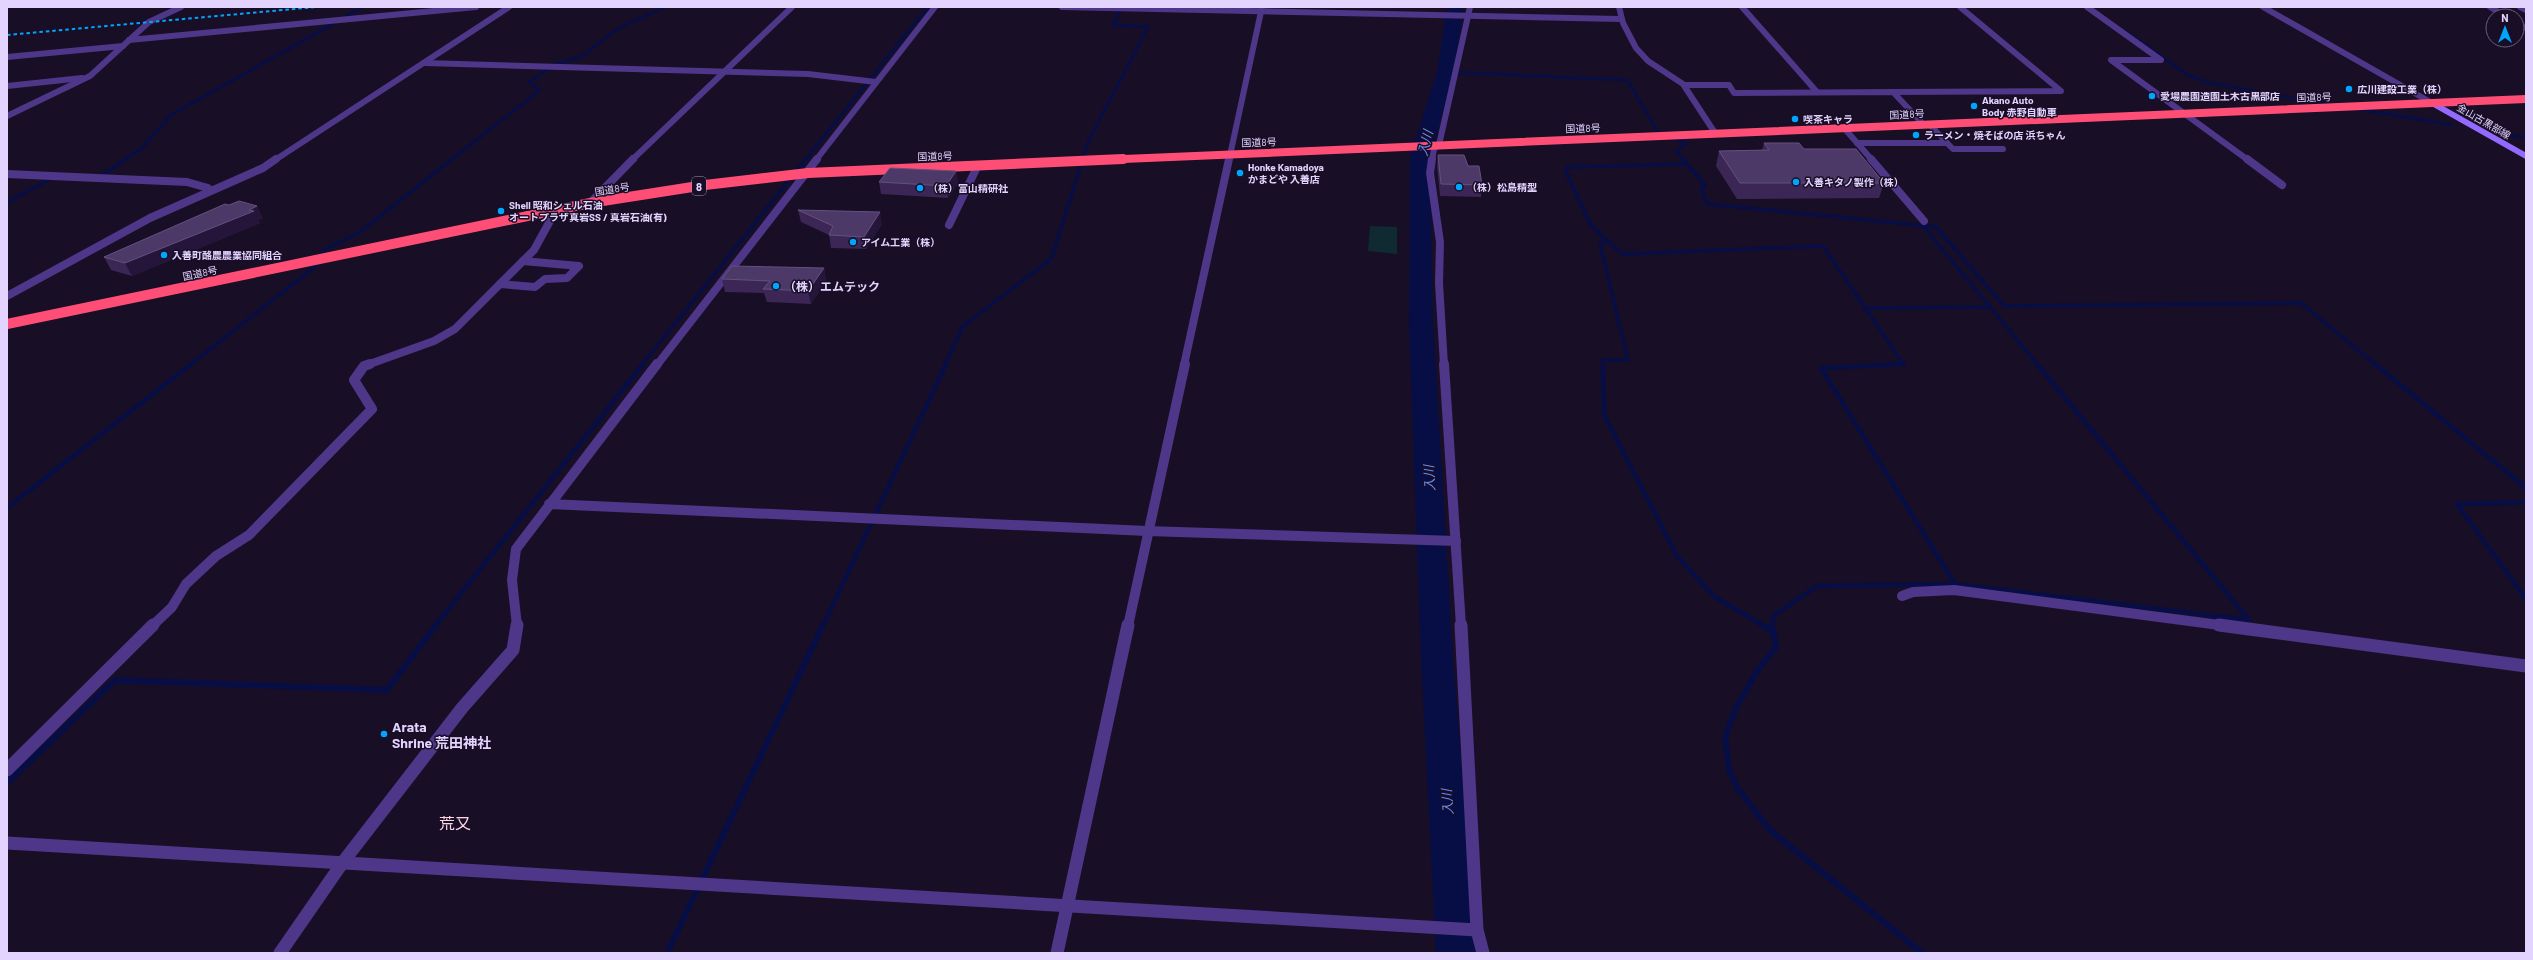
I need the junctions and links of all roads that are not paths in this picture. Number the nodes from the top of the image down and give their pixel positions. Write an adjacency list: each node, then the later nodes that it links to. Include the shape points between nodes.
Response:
1 (181, 7): 18 (street, via 155,18)
2 (476, 7): 18 (street)
3 (509, 7): 21 (street)
4 (792, 7): 22 (street)
5 (935, 7): 24 (street)
6 (1062, 7): 14 (street)
7 (1470, 7): 16 (street)
8 (1619, 7): 17 (street)
9 (1742, 7): 27 (street)
10 (1960, 7): 28 (street, via 2061,91)
11 (2087, 7): 31 (street, via 2161,60 2111,60)
12 (2263, 7): 30 (street)
13 (2520, 7): 15 (street)
14 (1262, 9): 16 (street); 40 (street)
15 (2526, 10)
16 (1468, 16): 17 (street); 38 (street)
17 (1620, 19): 25 (street, via 1641,55 1672,73)
18 (129, 40): 19 (street)
19 (123, 46): 20 (street); 23 (street)
20 (7, 57)
21 (425, 63): 22 (street); 46 (street, via 263,168)
22 (725, 71): 24 (street, via 819,75); 47 (street)
23 (86, 78): 26 (street); 32 (street)
24 (876, 82): 43 (street)
25 (1685, 85): 27 (street, via 1729,85 1734,93); 35 (street)
26 (7, 86)
27 (1817, 92): 28 (street)
28 (1893, 92): 33 (street)
29 (2526, 99): 30 (highway, 国道8号 / 8)
30 (2432, 103): 31 (highway, 国道8号 / 8); 41 (main road, 金山古黒部線)
31 (2183, 113): 33 (highway, 国道8号 / 8); 45 (street)
32 (7, 116)
33 (1926, 124): 34 (highway, 国道8号 / 8); 37 (street)
34 (1844, 128): 35 (highway, 国道8号 / 8); 36 (street)
35 (1715, 133): 38 (highway, 国道8号 / 8)
36 (1857, 143): 37 (street); 49 (street)
37 (1947, 143): 39 (street, via 1953,149)
38 (1439, 145): 40 (highway, 国道8号 / 8); 57 (street, via 1434,149 1430,173 1440,242 1438,283)
39 (2003, 149)
40 (1229, 154): 42 (highway, 国道8号 / 8); 56 (street)
41 (2526, 156)
42 (978, 165): 43 (highway, 国道8号 / 8); 50 (street)
43 (808, 173): 47 (highway, 国道8号 / 8, via 705,185); 55 (street, via 726,274)
44 (7, 174): 46 (street, via 187,182 208,188)
45 (2282, 185)
46 (210, 191): 53 (street, via 150,218)
47 (590, 203): 48 (highway, 国道8号 / 8)
48 (556, 210): 51 (street, via 534,250); 54 (highway, 国道8号 / 8)
49 (1924, 221)
50 (949, 225)
51 (523, 262): 52 (street); 52 (street, via 579,266 567,278 545,279 535,287)
52 (500, 284): 60 (street, via 455,329 441,337 364,366 354,380 372,409 249,535 216,556 186,584 172,607)
53 (7, 296)
54 (7, 324)
55 (548, 504): 56 (street); 62 (street, via 516,549 512,580 517,627 513,650 462,708)
56 (1147, 531): 57 (street); 63 (street)
57 (1452, 541): 64 (street)
58 (1902, 596): 59 (street, via 1913,592 1954,590)
59 (2526, 666)
60 (7, 770)
61 (7, 843): 62 (street)
62 (343, 862): 63 (street); 65 (street)
63 (1067, 905): 64 (street); 66 (street)
64 (1477, 930): 67 (street)
65 (280, 953)
66 (1057, 953)
67 (1483, 953)

